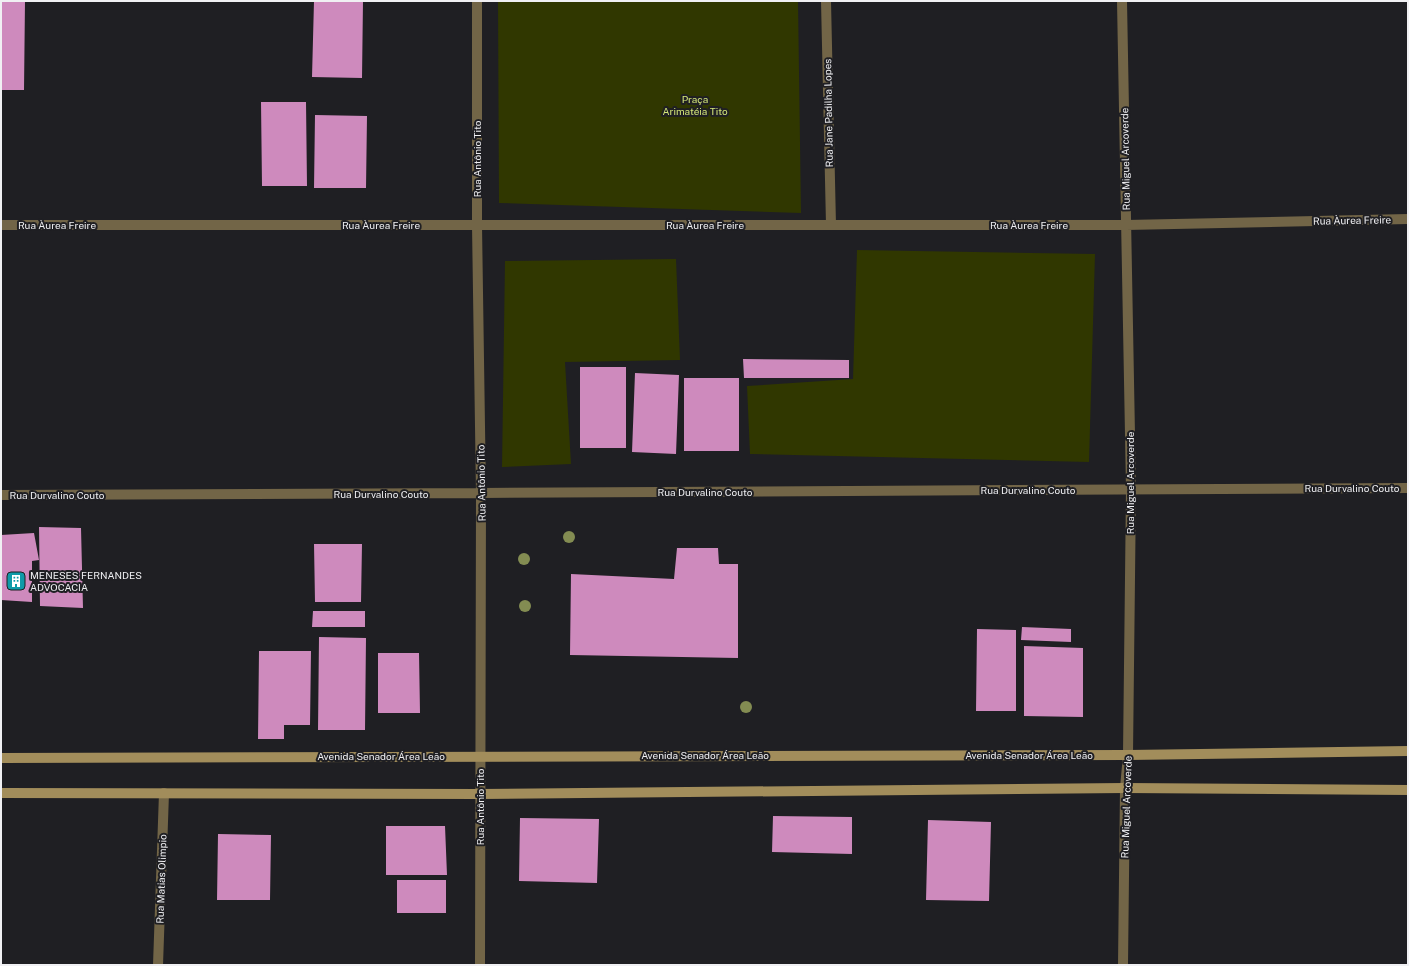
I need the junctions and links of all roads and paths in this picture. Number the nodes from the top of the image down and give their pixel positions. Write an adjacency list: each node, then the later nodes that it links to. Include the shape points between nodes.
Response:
1 (477, 1): 7 (street, Rua Antônio Tito)
2 (826, 1): 5 (street, Rua Jane Padilha Lopes)
3 (1122, 1): 8 (street, Rua Miguel Arcoverde)
4 (1408, 219): 8 (street, Rua Àurea Freire)
5 (831, 224): 7 (street, Rua Àurea Freire); 8 (street, Rua Àurea Freire)
6 (1, 225): 7 (street, Rua Àurea Freire)
7 (477, 225): 11 (street, Rua Antônio Tito)
8 (1126, 225): 10 (street, Rua Miguel Arcoverde)
9 (1408, 488): 10 (street, Rua Durvalino Couto)
10 (1131, 489): 11 (street, Rua Durvalino Couto); 14 (street, Rua Miguel Arcoverde)
11 (481, 493): 12 (street, Rua Durvalino Couto); 15 (street, Rua Antônio Tito)
12 (1, 495)
13 (1408, 751): 14 (street, Avenida Senador Área Leão)
14 (1128, 755): 15 (street, Avenida Senador Área Leão); 17 (street, Rua Miguel Arcoverde)
15 (481, 756): 16 (street, Avenida Senador Área Leão); 21 (street, Rua Antônio Tito)
16 (1, 758)
17 (1125, 788): 18 (street); 21 (street); 24 (street, Rua Miguel Arcoverde)
18 (1408, 790)
19 (1, 793): 20 (street)
20 (164, 793): 21 (street); 22 (street, Rua Matias Olimpio)
21 (480, 794): 23 (street, Rua Antônio Tito)
22 (158, 965)
23 (480, 965)
24 (1123, 965)

